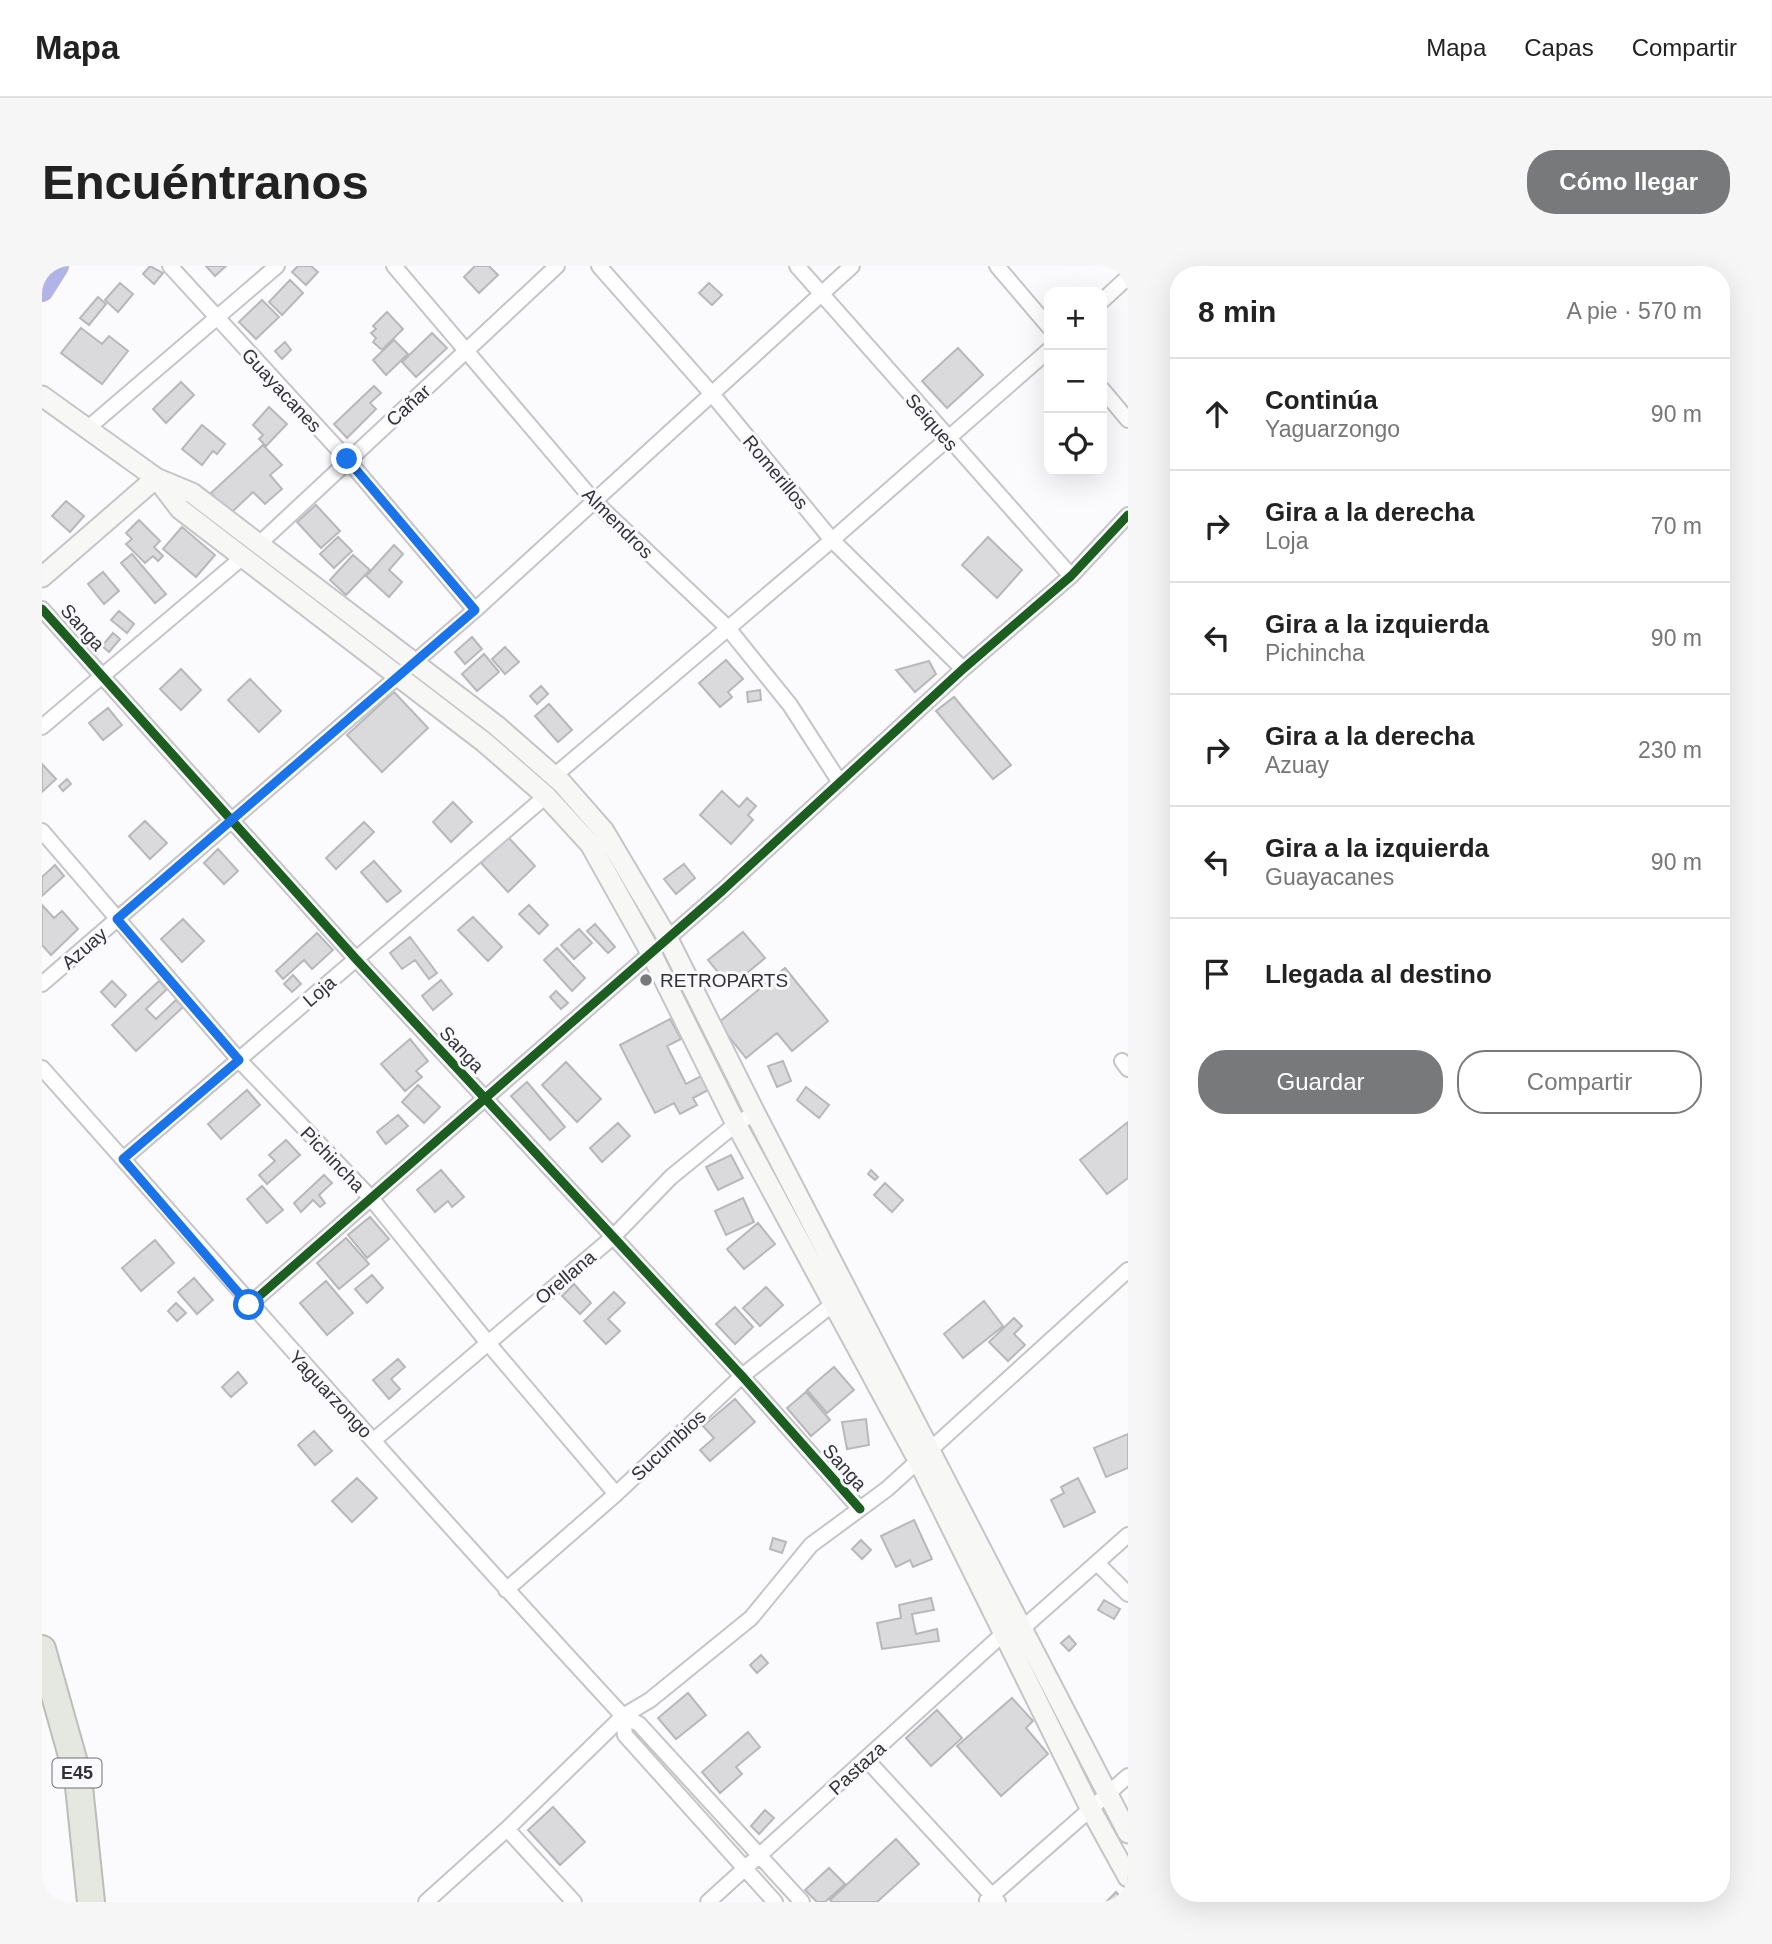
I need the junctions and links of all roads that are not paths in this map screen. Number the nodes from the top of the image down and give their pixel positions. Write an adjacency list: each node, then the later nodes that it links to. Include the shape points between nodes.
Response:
1 (170, 266): 12 (street, Guayacanes)
2 (277, 266): 12 (street)
3 (394, 266): 14 (street, Almendros)
4 (557, 266): 14 (street, Cañar)
5 (599, 266): 16 (street, Romerillos)
6 (797, 266): 10 (street, Seiques)
7 (852, 266): 10 (street, Azuay)
8 (998, 266): 13 (street)
9 (1128, 276): 11 (street)
10 (821, 294): 16 (street, Azuay); 21 (street, Seiques)
11 (1107, 296)
12 (218, 320): 20 (street); 22 (street, Guayacanes)
13 (1044, 321)
14 (465, 353): 22 (street, Cañar); 24 (street, Almendros)
15 (1044, 354): 21 (street)
16 (712, 394): 24 (street, Azuay); 26 (street, Romerillos)
17 (1107, 395): 19 (street)
18 (42, 396): 20 (main road)
19 (1128, 420)
20 (88, 428): 23 (main road)
21 (948, 440): 26 (street); 29 (street, Seiques)
22 (347, 459): 27 (street, Cañar); 32 (street, Guayacanes)
23 (156, 478): 27 (main road, via 192,493); 28 (main road, via 180,509); 30 (main road)
24 (594, 501): 32 (street, Azuay); 33 (street, Almendros)
25 (1128, 515): 29 (street)
26 (832, 540): 33 (street); 35 (street, Romerillos)
27 (259, 544): 34 (main road)
28 (243, 557): 36 (main road); 37 (street)
29 (1071, 576): 35 (street)
30 (42, 577)
31 (42, 609): 37 (street, Sanga)
32 (475, 610): 34 (street, Azuay)
33 (727, 627): 39 (street); 40 (street, Almendros, via 790,705)
34 (413, 664): 36 (street, Azuay); 39 (main road, via 497,726)
35 (963, 669): 40 (street)
36 (397, 676): 41 (main road); 42 (street, Azuay)
37 (104, 677): 38 (street); 42 (street, Sanga)
38 (42, 727)
39 (554, 776): 45 (main road, via 604,831)
40 (839, 781): 45 (street)
41 (546, 796): 46 (main road, via 590,844); 47 (street, Loja)
42 (230, 821): 44 (street, Azuay); 47 (street, Sanga)
43 (42, 831): 44 (street, Pichincha)
44 (117, 919): 48 (street, Azuay); 49 (street, Pichincha)
45 (668, 939): 46 (street); 52 (main road)
46 (651, 953): 51 (street); 53 (main road)
47 (356, 959): 49 (street, Loja); 51 (street, Sanga)
48 (42, 984)
49 (239, 1060): 54 (street, Loja); 55 (street, Pichincha)
50 (42, 1068): 54 (street, Yaguarzongo)
51 (484, 1099): 55 (street); 56 (street, Sanga)
52 (755, 1113): 53 (street, Orellana); 63 (main road)
53 (736, 1124): 56 (street, Orellana, via 671,1177); 58 (main road)
54 (123, 1159): 59 (street, Yaguarzongo)
55 (371, 1198): 59 (street); 60 (street, Pichincha)
56 (613, 1237): 60 (street, Orellana); 61 (street, Sanga)
57 (1128, 1270): 63 (street)
58 (833, 1304): 61 (street, Sucumbios); 63 (main road)
59 (249, 1305): 62 (street, Yaguarzongo)
60 (488, 1343): 62 (street, Orellana); 64 (street, Pichincha)
61 (742, 1376): 64 (street, Sucumbios); 65 (street, Sanga)
62 (374, 1440): 68 (street, Yaguarzongo)
63 (924, 1454): 65 (street); 70 (main road)
64 (616, 1494): 68 (street, Sucumbios)
65 (860, 1509): 72 (street, via 811,1545 751,1618 650,1700)
66 (1128, 1535): 67 (street, Pastaza)
67 (1098, 1564): 69 (street); 70 (street, Pastaza)
68 (506, 1590): 72 (street, Yaguarzongo)
69 (1128, 1594)
70 (1014, 1630): 73 (street, Pastaza); 75 (main road); 76 (main road)
71 (42, 1649): 83 (highway, E45, via 78,1777)
72 (623, 1716): 77 (street); 79 (street, Yaguarzongo, via 639,1724); 80 (street, Yaguarzongo, via 625,1735)
73 (867, 1760): 79 (street, Pastaza); 82 (street)
74 (1128, 1776): 75 (street)
75 (1107, 1794): 76 (street); 78 (main road)
76 (1090, 1808): 81 (main road); 82 (street)
77 (507, 1829): 84 (street); 85 (street)
78 (1128, 1833)
79 (761, 1854): 80 (street, Pastaza); 88 (street, Yaguarzongo)
80 (745, 1867): 86 (street, Pastaza); 87 (street, Yaguarzongo)
81 (1128, 1877)
82 (992, 1900)
83 (91, 1902)
84 (426, 1902)
85 (574, 1902)
86 (708, 1902)
87 (775, 1902)
88 (802, 1902)

